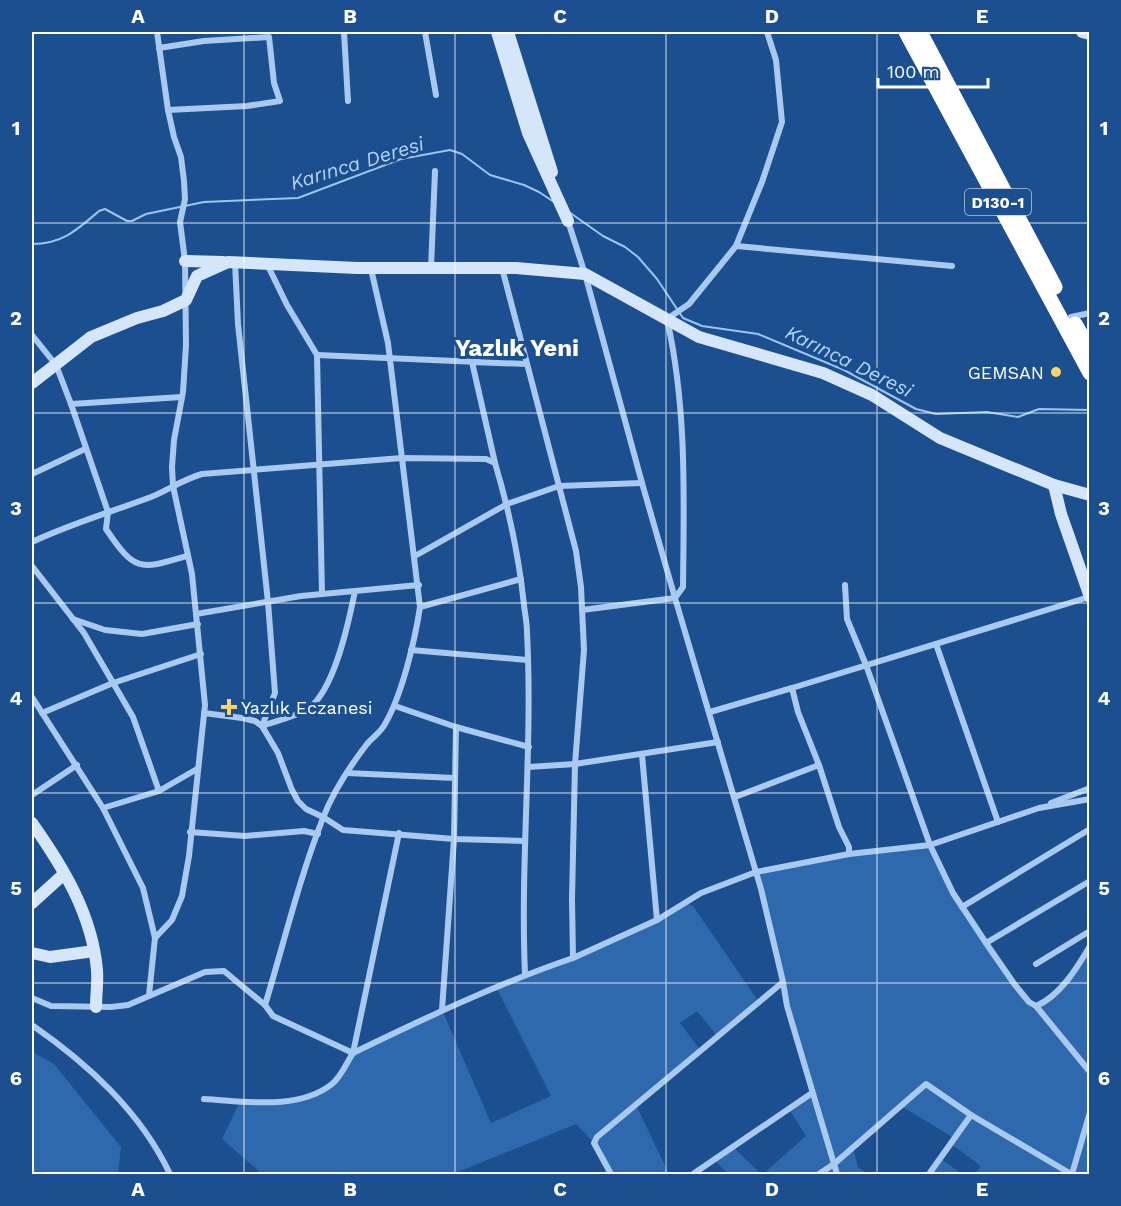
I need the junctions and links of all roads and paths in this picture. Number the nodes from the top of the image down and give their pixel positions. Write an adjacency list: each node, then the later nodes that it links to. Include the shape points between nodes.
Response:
1 (157, 32): 12 (street)
2 (344, 32): 14 (street)
3 (425, 32): 13 (street)
4 (497, 32): 17 (street, via 528,133)
5 (508, 32): 17 (street)
6 (767, 32): 19 (street, via 776,60 782,122)
7 (906, 32): 39 (highway, D130-1)
8 (920, 32): 30 (highway, D130-1)
9 (1082, 32): 11 (street)
10 (268, 34): 12 (street); 15 (street, via 280,101)
11 (1089, 34)
12 (159, 48): 15 (street)
13 (436, 95)
14 (348, 101)
15 (168, 110): 20 (street, via 181,157 185,199 180,222)
16 (435, 171): 25 (street)
17 (555, 188): 18 (street)
18 (568, 221): 27 (street)
19 (736, 246): 23 (street); 31 (street, via 685,308)
20 (185, 261): 21 (street); 28 (street)
21 (231, 262): 22 (street); 28 (street, via 197,276); 47 (street)
22 (267, 264): 24 (street); 34 (street)
23 (951, 266)
24 (371, 268): 25 (street); 35 (street)
25 (431, 268): 26 (street)
26 (502, 268): 27 (street); 37 (street)
27 (585, 274): 31 (street); 49 (street)
28 (186, 300): 38 (street, via 91,337); 41 (street)
29 (1089, 313): 30 (street)
30 (1071, 316): 33 (highway, D130-1)
31 (671, 317): 50 (street, via 699,337 823,373 872,395 940,438); 66 (street, via 683,452 683,587)
32 (32, 335): 38 (street)
33 (1089, 350)
34 (317, 356): 35 (street); 46 (street)
35 (390, 358): 36 (street); 44 (street)
36 (478, 362): 37 (street); 45 (street, via 472,362)
37 (527, 364): 52 (street)
38 (56, 365): 40 (street); 42 (street)
39 (1089, 373)
40 (32, 383)
41 (182, 397): 42 (street); 51 (street, via 174,440)
42 (71, 404): 43 (street)
43 (85, 449): 48 (street); 55 (street)
44 (402, 458): 45 (street, via 486,459); 46 (street); 58 (street)
45 (495, 463): 54 (street)
46 (318, 465): 47 (street); 64 (street)
47 (252, 469): 51 (street, via 202,474); 67 (street)
48 (32, 474)
49 (642, 483): 52 (street); 66 (street)
50 (1054, 485): 53 (street); 65 (street)
51 (173, 486): 55 (street); 57 (street)
52 (559, 486): 54 (street); 69 (street, via 576,551)
53 (1089, 495)
54 (507, 504): 58 (street); 60 (street)
55 (108, 512): 56 (street); 57 (street, via 106,529 123,555 142,566)
56 (32, 542)
57 (187, 556): 70 (street)
58 (415, 556): 61 (street)
59 (32, 566): 71 (street)
60 (521, 579): 68 (street); 76 (street)
61 (419, 585): 63 (street); 68 (street)
62 (846, 585): 77 (street, via 847,619)
63 (355, 591): 64 (street); 85 (street, via 348,631 323,693 308,710)
64 (322, 594): 67 (street)
65 (1089, 597): 73 (street)
66 (675, 598): 69 (street); 82 (street)
67 (268, 602): 70 (street); 85 (street, via 275,693)
68 (420, 607): 74 (street)
69 (582, 610): 90 (street, via 584,650)
70 (196, 614): 72 (street)
71 (72, 618): 72 (street, via 105,630 142,634); 78 (street)
72 (198, 624): 75 (street)
73 (936, 644): 77 (street); 106 (street)
74 (411, 650): 76 (street); 81 (street)
75 (201, 654): 78 (street); 84 (street)
76 (527, 660): 88 (street)
77 (866, 665): 79 (street); 113 (street)
78 (113, 683): 83 (street); 98 (street, via 133,717)
79 (792, 688): 82 (street); 92 (street)
80 (32, 697): 83 (street)
81 (395, 706): 86 (street); 95 (street, via 384,727)
82 (710, 712): 87 (street)
83 (42, 713): 91 (street)
84 (204, 713): 85 (street, via 242,718); 94 (street)
85 (262, 726): 104 (street, via 298,801)
86 (456, 727): 88 (street); 96 (street)
87 (718, 742): 89 (street); 100 (street)
88 (529, 747): 93 (street)
89 (642, 755): 90 (street); 120 (street)
90 (575, 764): 93 (street); 127 (street)
91 (77, 765): 99 (street); 102 (street)
92 (819, 765): 100 (street); 114 (street)
93 (528, 767): 112 (street)
94 (197, 769): 98 (street); 108 (street)
95 (347, 773): 96 (street); 104 (street)
96 (454, 778): 111 (street)
97 (1089, 788): 103 (street)
98 (159, 791): 102 (street)
99 (32, 795)
100 (735, 797): 115 (street)
101 (1089, 799): 103 (street)
102 (103, 808): 122 (street, via 142,888)
103 (1039, 808): 106 (street)
104 (323, 817): 109 (street, via 343,830); 110 (street)
105 (32, 822): 116 (street)
106 (998, 822): 113 (street)
107 (1089, 829): 119 (street)
108 (190, 832): 110 (street, via 245,836 304,831); 122 (street, via 182,896 172,920)
109 (399, 833): 111 (street); 138 (street)
110 (318, 834): 133 (street)
111 (454, 839): 112 (street); 136 (street)
112 (525, 841): 129 (street)
113 (930, 845): 114 (street); 119 (street)
114 (849, 854): 115 (street)
115 (756, 872): 120 (street, via 701,893); 130 (street)
116 (64, 874): 118 (street); 125 (street, via 90,929)
117 (1089, 881): 123 (street)
118 (32, 903)
119 (962, 907): 123 (street)
120 (657, 920): 127 (street)
121 (1089, 931): 128 (street)
122 (155, 938): 131 (street)
123 (986, 943): 134 (street, via 1015,985)
124 (1089, 946): 134 (street, via 1058,990 1047,1002)
125 (94, 951): 126 (street, via 50,957); 135 (street)
126 (32, 952)
127 (573, 958): 129 (street)
128 (1036, 964)
129 (525, 975): 136 (street)
130 (783, 982): 140 (street); 146 (street, via 597,1137 594,1143)
131 (149, 995): 133 (street, via 205,972 224,971); 135 (street, via 128,1005)
132 (32, 998): 135 (street, via 51,1006)
133 (265, 1005): 138 (street, via 273,1016)
134 (1036, 1006): 139 (street)
135 (96, 1007)
136 (442, 1010): 138 (street)
137 (32, 1025): 145 (street, via 64,1047 112,1090 139,1123)
138 (353, 1053): 141 (street, via 333,1083 314,1094 280,1103)
139 (1089, 1072)
140 (812, 1093): 144 (street); 147 (street)
141 (204, 1099)
142 (1089, 1112): 151 (street)
143 (971, 1115): 144 (street, via 926,1084); 150 (street); 151 (street)
144 (834, 1164): 148 (street); 149 (street)
145 (170, 1174)
146 (611, 1174)
147 (693, 1174)
148 (819, 1174)
149 (837, 1174)
150 (929, 1174)
151 (1072, 1174)

